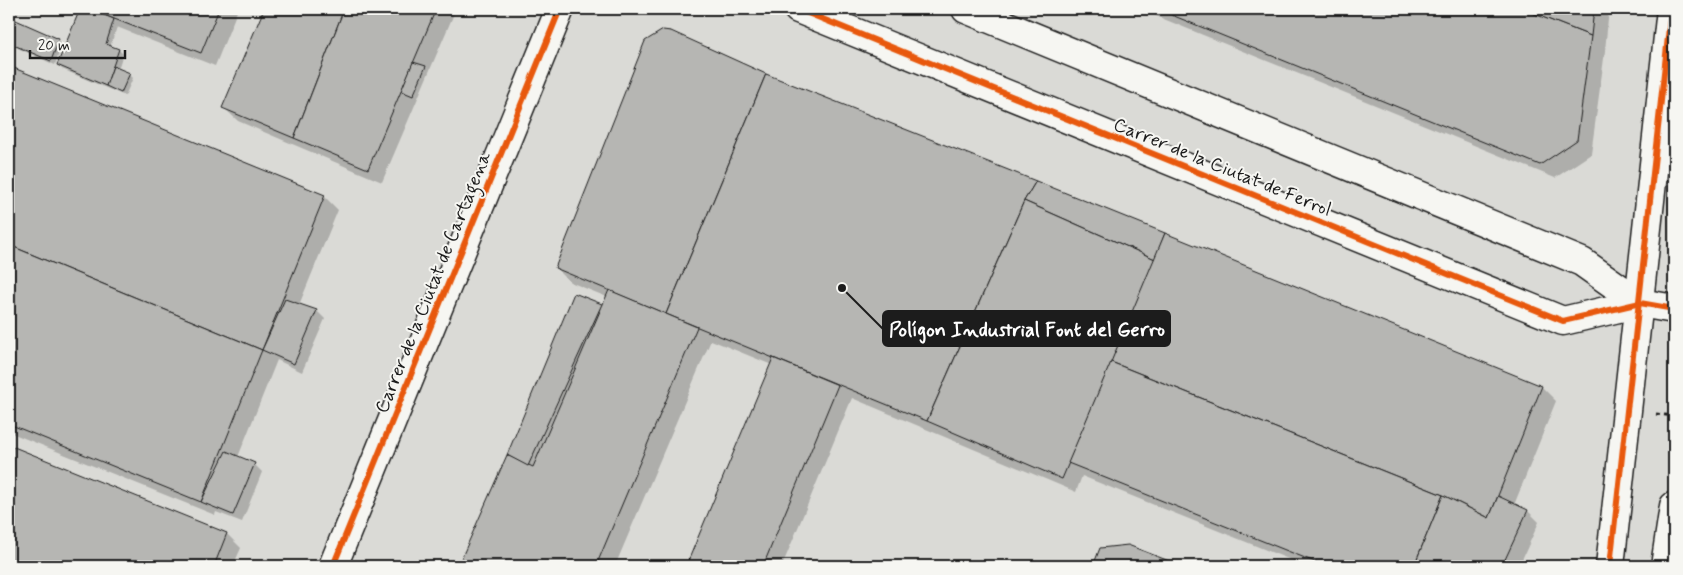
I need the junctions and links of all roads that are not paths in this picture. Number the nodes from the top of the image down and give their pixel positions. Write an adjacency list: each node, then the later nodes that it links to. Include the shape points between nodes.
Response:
1 (560, 9): 8 (street, Carrer de la Ciutat de Cartagena)
2 (798, 9): 5 (street, Carrer de la Ciutat de Ferrol, via 1563,321)
3 (966, 9): 5 (street, via 1582,262)
4 (1671, 9): 5 (street)
5 (1640, 303): 6 (street); 9 (street)
6 (1674, 309)
7 (1674, 506): 10 (street)
8 (332, 566)
9 (1610, 566)
10 (1665, 566)

